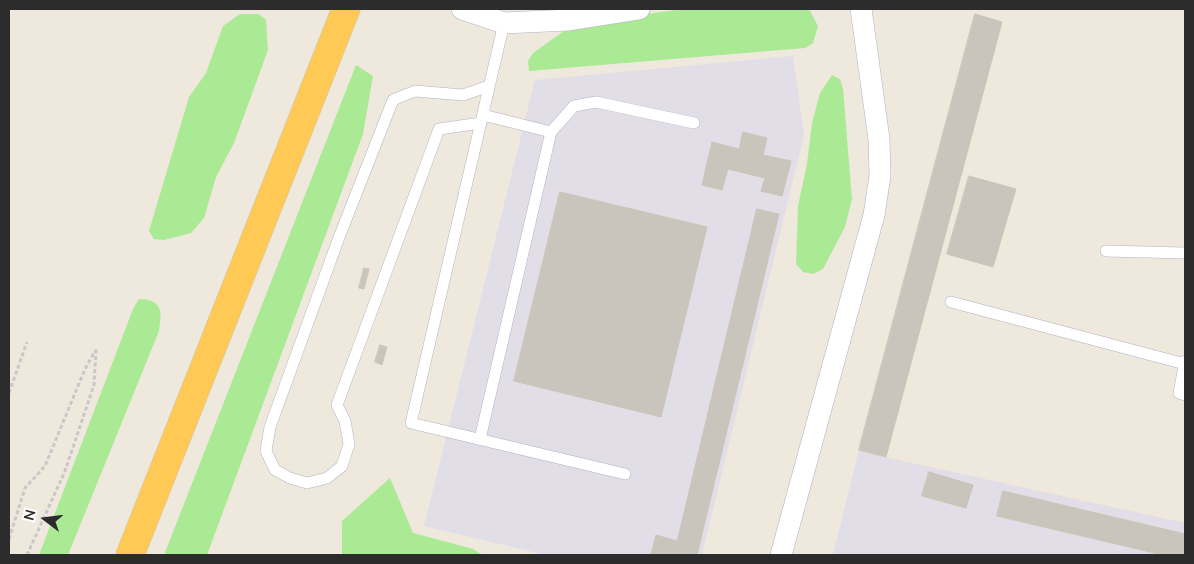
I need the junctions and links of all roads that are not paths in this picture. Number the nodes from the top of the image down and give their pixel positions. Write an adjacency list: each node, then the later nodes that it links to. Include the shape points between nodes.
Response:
1 (346, 9): 17 (highway)
2 (462, 9): 5 (street)
3 (639, 9): 5 (street, via 569,20)
4 (862, 9): 18 (street, via 880,139 880,176 874,215)
5 (504, 23): 6 (lane)
6 (490, 86): 7 (lane); 7 (lane, via 464,95 416,91 393,100 270,427 266,451 275,470 307,484 327,478 342,466 349,444 345,421 337,405 439,130)
7 (482, 119): 9 (lane); 15 (lane, via 411,423)
8 (694, 123): 9 (lane, via 596,102 574,106)
9 (551, 132): 15 (lane)
10 (1106, 251): 11 (lane)
11 (1185, 253)
12 (951, 302): 13 (lane)
13 (1185, 362): 14 (lane, via 1179,393)
14 (1185, 395)
15 (480, 439): 16 (lane)
16 (625, 474)
17 (130, 555)
18 (782, 555)

